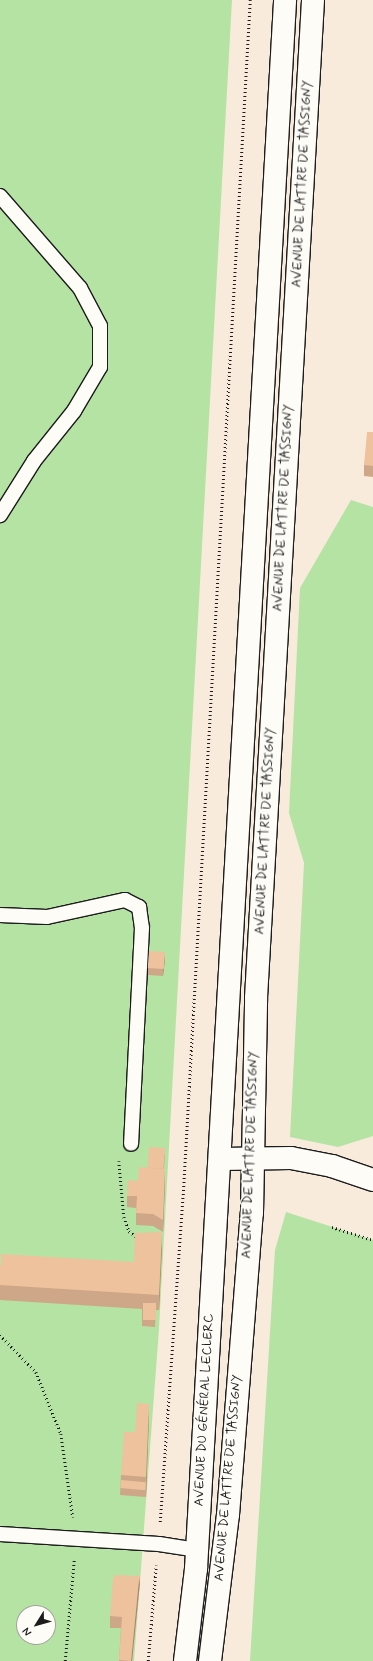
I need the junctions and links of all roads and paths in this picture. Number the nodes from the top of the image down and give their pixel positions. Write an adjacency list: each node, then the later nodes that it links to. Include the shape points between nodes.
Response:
1 (250, 0): 17 (path, via 183,1195)
2 (285, 0): 9 (main road, AVENUE DU GÉNÉRAL LECLERC)
3 (313, 0): 8 (main road, AVENUE DE LATTRE DE TASSIGNY, via 256,998)
4 (0, 196): 5 (lane, via 80,288 100,326 100,367 74,411 34,461)
5 (0, 516)
6 (0, 915): 7 (lane, via 47,917 125,900 139,907 142,928)
7 (130, 1144): 12 (path, via 120,1143 120,1199 129,1231)
8 (251, 1156): 9 (main road); 10 (main road, via 290,1158 332,1166); 22 (main road, AVENUE DE LATTRE DE TASSIGNY, via 252,1213 230,1499)
9 (220, 1159): 18 (main road, AVENUE DU GÉNÉRAL LECLERC)
10 (373, 1180)
11 (332, 1227): 13 (path)
12 (140, 1239)
13 (373, 1240)
14 (0, 1335): 16 (path, via 36,1372 61,1434)
15 (0, 1534): 16 (lane)
16 (76, 1539): 17 (lane); 19 (path)
17 (158, 1544): 18 (lane); 20 (path)
18 (197, 1550): 21 (main road, AVENUE DU GÉNÉRAL LECLERC)
19 (65, 1661)
20 (148, 1661)
21 (185, 1661)
22 (210, 1661)

